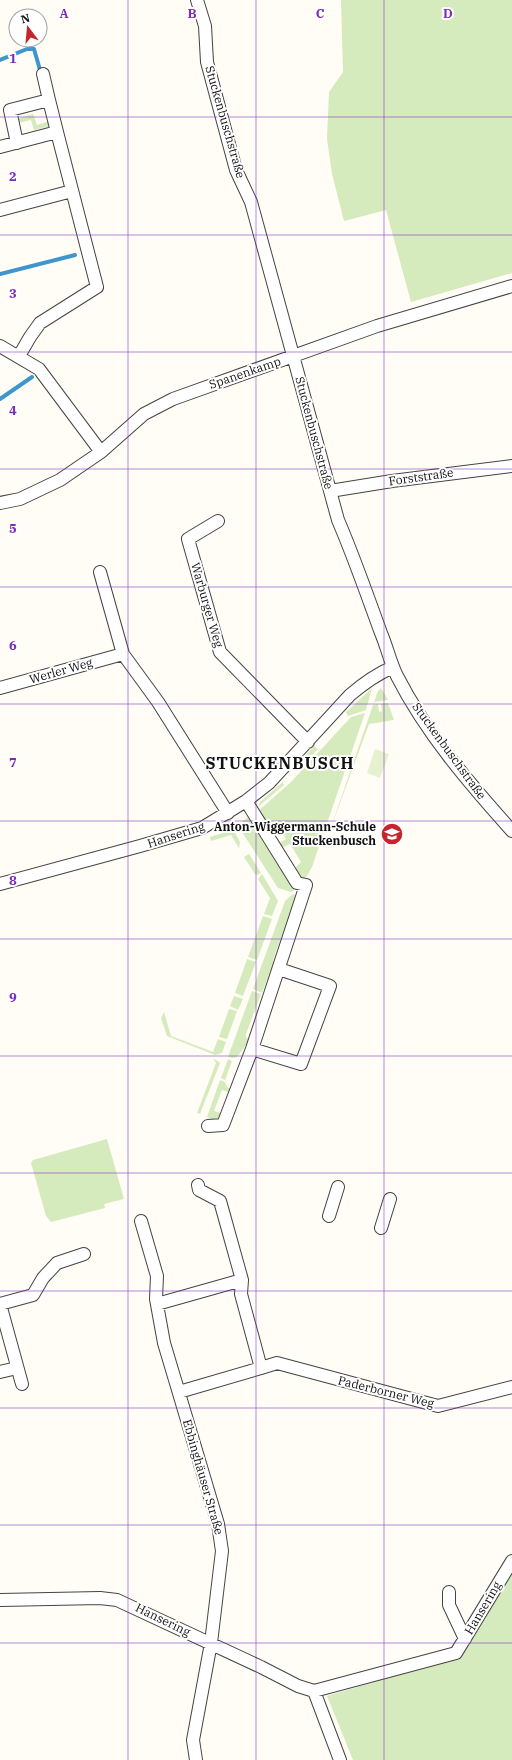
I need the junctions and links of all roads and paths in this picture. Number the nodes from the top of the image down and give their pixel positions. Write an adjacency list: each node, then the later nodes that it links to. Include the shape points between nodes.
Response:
1 (197, 0): 11 (street, Stuckenbuschstraße, via 205,26 207,62 236,170 251,202)
2 (43, 74): 3 (street)
3 (49, 100): 4 (street); 5 (street, via 10,110)
4 (57, 132): 5 (street); 7 (street)
5 (17, 143): 6 (street)
6 (0, 147)
7 (72, 192): 8 (street); 12 (street, via 98,287 40,323)
8 (0, 210)
9 (512, 286): 11 (street, Spanenkamp, via 377,326)
10 (0, 346): 12 (street)
11 (294, 355): 13 (street, Spanenkamp, via 167,402 144,414); 15 (street, Stuckenbuschstraße)
12 (20, 356): 13 (street, via 39,369)
13 (101, 452): 16 (street, Spanenkamp, via 40,491)
14 (512, 466): 15 (street, Forststraße)
15 (330, 491): 20 (street, Stuckenbuschstraße, via 338,520 354,557)
16 (0, 503)
17 (218, 521): 22 (street, Warburger Weg, via 188,539 220,652)
18 (100, 572): 19 (street)
19 (123, 654): 21 (street, Werler Weg); 24 (street, via 158,702)
20 (393, 667): 22 (street, Hansering, via 364,683 350,695); 25 (street, Stuckenbuschstraße, via 434,736 479,794)
21 (0, 688)
22 (308, 742): 23 (street, Hansering, via 269,783)
23 (246, 802): 24 (street, Hansering); 27 (street, via 297,883 306,885)
24 (228, 813): 26 (street, Hansering, via 202,828)
25 (512, 831)
26 (0, 884)
27 (279, 969): 28 (street); 28 (street, via 330,986 301,1064)
28 (252, 1049): 29 (street, via 222,1125)
29 (208, 1126)
30 (198, 1185): 37 (street, via 200,1190 220,1201)
31 (338, 1187): 33 (street)
32 (390, 1199): 35 (street)
33 (329, 1216)
34 (141, 1221): 39 (street, Ebbinghäuser Straße, via 157,1276)
35 (381, 1228)
36 (84, 1254): 38 (street, via 57,1263 43,1278 33,1295)
37 (241, 1275): 39 (street); 41 (street, via 241,1294)
38 (0, 1304): 40 (street)
39 (156, 1304): 45 (street, Ebbinghäuser Straße, via 164,1343)
40 (17, 1368): 42 (street); 43 (street)
41 (261, 1368): 44 (street, Paderborner Weg, via 277,1363 438,1406); 45 (street, Paderborner Weg)
42 (0, 1372)
43 (22, 1384)
44 (512, 1387)
45 (179, 1392): 50 (street, Ebbinghäuser Straße, via 218,1524 222,1551)
46 (512, 1561): 49 (street, Hansering)
47 (449, 1592): 49 (street, via 449,1605)
48 (0, 1600): 50 (street, Hansering, via 117,1600)
49 (465, 1639): 51 (street, Hansering, via 456,1653)
50 (211, 1644): 51 (street, Hansering, via 298,1686); 52 (street, Ebbinghäuser Straße, via 193,1740)
51 (314, 1691): 53 (street)
52 (196, 1760)
53 (340, 1760)

